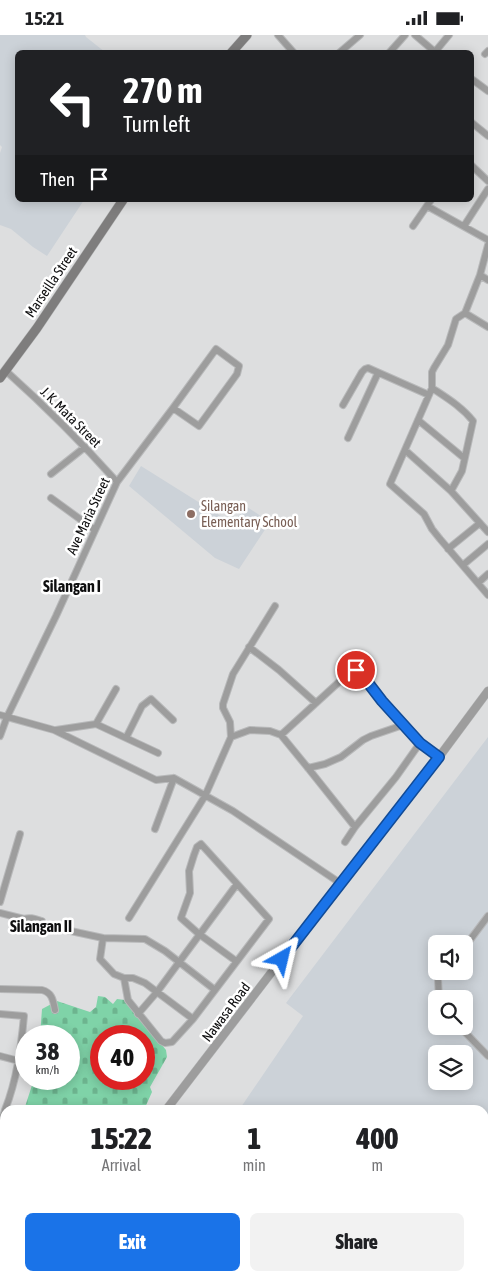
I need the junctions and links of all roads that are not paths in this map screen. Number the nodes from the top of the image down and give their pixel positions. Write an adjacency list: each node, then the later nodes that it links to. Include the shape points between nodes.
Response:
1 (247, 35): 7 (main road)
2 (278, 35): 8 (street)
3 (360, 35): 9 (street)
4 (405, 35): 10 (street)
5 (415, 35): 11 (street)
6 (450, 35): 12 (street)
7 (234, 50)
8 (291, 50)
9 (342, 50)
10 (392, 50)
11 (432, 50)
12 (436, 50)
13 (474, 82): 14 (street)
14 (488, 91)
15 (474, 124): 16 (street)
16 (488, 137)
17 (474, 168): 18 (street)
18 (488, 181)
19 (488, 189): 23 (street)
20 (122, 202): 31 (main road, Marseilla Street)
21 (429, 203): 22 (street); 23 (street)
22 (413, 226)
23 (464, 226): 24 (street)
24 (488, 240)
25 (488, 245): 26 (street)
26 (480, 275): 27 (street); 28 (street)
27 (488, 281)
28 (465, 313): 29 (street); 32 (street, via 456,319 448,345 432,372)
29 (488, 327)
30 (378, 373): 33 (street); 34 (street, via 365,369); 37 (street)
31 (3, 375): 38 (street, J. K. Mata Street, via 46,408)
32 (432, 388): 33 (street); 40 (street, via 473,421)
33 (429, 395): 36 (street)
34 (343, 405)
35 (173, 408): 35 (street, Ave Maria Street, via 216,349 238,366 237,374 199,426); 42 (street, Ave Maria Street)
36 (418, 420): 39 (street); 40 (street)
37 (348, 438)
38 (85, 447): 41 (street); 42 (street, J. K. Mata Street)
39 (405, 450): 43 (street); 49 (street, via 390,484 424,514)
40 (464, 458): 43 (street, via 462,471)
41 (51, 475)
42 (117, 482): 46 (street, Ave Maria Street)
43 (451, 491): 45 (street)
44 (51, 498): 46 (street)
45 (480, 523): 47 (street); 49 (street)
46 (95, 530): 59 (street, Ave Maria Street, via 56,616)
47 (488, 532)
48 (488, 544): 50 (street)
49 (448, 549): 50 (street)
50 (463, 565): 52 (street)
51 (488, 573): 52 (street)
52 (478, 583): 53 (street)
53 (488, 595)
54 (275, 606): 55 (street)
55 (249, 647): 58 (street); 66 (street, via 233,674 223,704 230,722)
56 (116, 689): 61 (street)
57 (488, 691): 70 (street, Nawasa Road)
58 (316, 703): 62 (street, via 351,671 358,670); 64 (street)
59 (4, 716): 63 (street); 65 (street, Ave Maria Street)
60 (173, 720): 67 (street, via 151,699 142,705)
61 (96, 724): 63 (street); 67 (street)
62 (403, 725): 68 (street); 71 (street, via 363,740 341,757)
63 (54, 730): 72 (street, via 156,780)
64 (281, 735): 66 (street, via 250,730); 71 (street)
65 (0, 736)
66 (231, 737): 73 (street)
67 (126, 738): 69 (street)
68 (420, 743): 70 (street); 74 (street)
69 (158, 753)
70 (439, 757): 78 (street, Nawasa Road)
71 (308, 768): 74 (street)
72 (174, 778): 73 (street); 75 (street)
73 (205, 796): 78 (street, via 236,813); 83 (street)
74 (355, 827): 77 (street)
75 (155, 829)
76 (20, 834): 80 (street)
77 (345, 842)
78 (340, 883): 104 (street, Nawasa Road)
79 (237, 884): 84 (street); 84 (street, via 200,844 189,871 190,893 181,918); 87 (street, via 269,919)
80 (0, 902)
81 (0, 913): 86 (street)
82 (488, 916): 85 (street)
83 (129, 918)
84 (199, 934): 87 (street); 88 (street)
85 (473, 936)
86 (103, 938): 88 (street, via 145,939); 89 (street, via 100,959 114,974)
87 (236, 961): 91 (street)
88 (178, 962): 91 (street); 92 (street)
89 (124, 979): 92 (street, via 133,978); 94 (street, via 128,1000)
90 (0, 989): 93 (street, via 47,991 53,997)
91 (215, 990): 96 (street)
92 (157, 991): 94 (street); 96 (street)
93 (55, 1010)
94 (138, 1013): 96 (street, via 165,1043 172,1042)
95 (0, 1014): 97 (street, via 24,1016)
96 (193, 1019)
97 (23, 1025)
98 (468, 1035): 100 (street)
99 (0, 1056): 101 (street)
100 (488, 1056)
101 (15, 1060)
102 (15, 1079): 103 (street)
103 (7, 1105)
104 (170, 1105)

